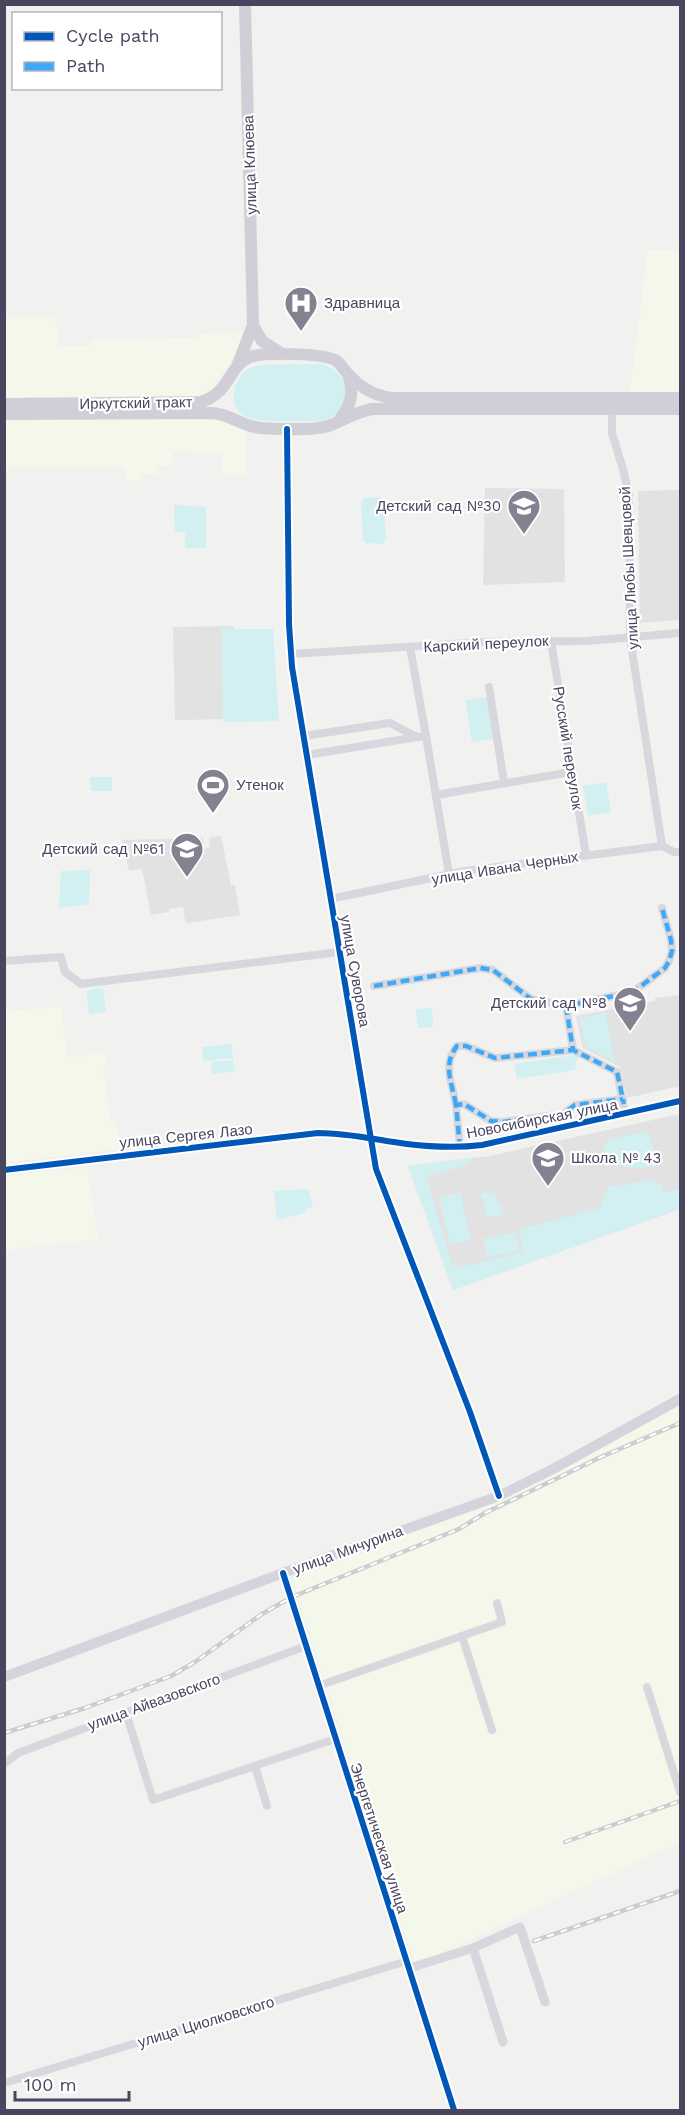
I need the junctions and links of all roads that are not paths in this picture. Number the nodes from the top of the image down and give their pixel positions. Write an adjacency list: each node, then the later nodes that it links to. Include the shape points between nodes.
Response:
1 (245, 4): 2 (main road, улица Клюева)
2 (253, 325): 3 (main road, via 267,346); 4 (main road, улица Клюева)
3 (285, 355): 4 (main road, Иркутский тракт, via 255,356); 5 (main road, Иркутский тракт, via 325,356 337,361)
4 (238, 365): 7 (main road, Иркутский тракт, via 220,392 201,402)
5 (347, 374): 8 (main road, Иркутский тракт, via 378,397); 11 (main road, via 351,398)
6 (681, 398): 8 (main road, Иркутский тракт)
7 (4, 404)
8 (612, 404): 9 (main road, Иркутский тракт); 11 (main road, Иркутский тракт, via 372,409); 14 (street, улица Любы Шевцовой, via 612,433 629,495)
9 (681, 409)
10 (4, 414): 12 (main road, Иркутский тракт, via 212,413 259,428)
11 (340, 420): 12 (main road, Иркутский тракт, via 320,428)
12 (287, 429): 17 (street, улица Суворова)
13 (681, 633): 14 (street, Карский переулок)
14 (630, 637): 15 (street, Карский переулок); 26 (street, улица Любы Шевцовой)
15 (551, 641): 16 (street, Карский переулок); 23 (street, Русский переулок)
16 (410, 647): 17 (street, Карский переулок); 20 (street)
17 (291, 654): 19 (street, улица Суворова)
18 (489, 687): 24 (street)
19 (304, 736): 21 (street, via 390,723); 22 (street, улица Суворова)
20 (426, 736): 21 (street); 25 (street)
21 (417, 737): 22 (street)
22 (307, 755): 30 (street, улица Суворова)
23 (571, 772): 24 (street); 28 (street, Русский переулок)
24 (504, 782): 25 (street)
25 (436, 795): 29 (street)
26 (662, 846): 27 (street, улица Ивана Черных); 28 (street, улица Ивана Черных)
27 (681, 852)
28 (586, 855): 29 (street, улица Ивана Черных)
29 (449, 874): 30 (street, улица Ивана Черных)
30 (330, 899): 32 (street, улица Суворова)
31 (662, 908): 35 (street, via 672,951 665,968 633,992)
32 (339, 952): 33 (street, via 81,984 65,972 61,957); 41 (street, улица Суворова)
33 (4, 961)
34 (374, 986): 35 (street, via 480,968 493,970 531,999)
35 (566, 1006): 36 (street)
36 (573, 1050): 37 (street, via 617,1072); 39 (street, via 495,1058 457,1046 449,1057)
37 (623, 1099): 39 (street, via 575,1105 563,1114 503,1122 490,1121 464,1104); 40 (street)
38 (681, 1101): 40 (street, Новосибирская улица)
39 (456, 1105): 42 (street)
40 (625, 1114): 42 (street, Новосибирская улица)
41 (371, 1137): 42 (street, Новосибирская улица); 43 (street, улица Сергея Лазо, via 318,1133); 45 (street, улица Суворова, via 376,1169)
42 (460, 1148)
43 (4, 1170)
44 (681, 1399): 45 (main road, улица Мичурина)
45 (499, 1496): 46 (main road, улица Мичурина)
46 (283, 1573): 49 (street, Энергетическая улица); 50 (main road, улица Мичурина)
47 (497, 1603): 48 (street, via 502,1622)
48 (462, 1636): 51 (street); 54 (street)
49 (306, 1646): 51 (street, Энергетическая улица); 53 (street, улица Айвазовского)
50 (4, 1677)
51 (318, 1686): 55 (street, Энергетическая улица)
52 (647, 1688): 58 (street)
53 (126, 1713): 56 (street, улица Айвазовского, via 18,1753); 57 (street, via 153,1800)
54 (492, 1730)
55 (335, 1739): 57 (street); 61 (street, Энергетическая улица)
56 (4, 1764)
57 (255, 1766): 59 (street)
58 (681, 1792)
59 (267, 1806)
60 (472, 1948): 61 (street); 62 (street, via 520,1927); 63 (street)
61 (408, 1964): 64 (street, улица Циолковского); 65 (street, Энергетическая улица)
62 (545, 2002)
63 (503, 2042)
64 (4, 2083)
65 (454, 2110)

